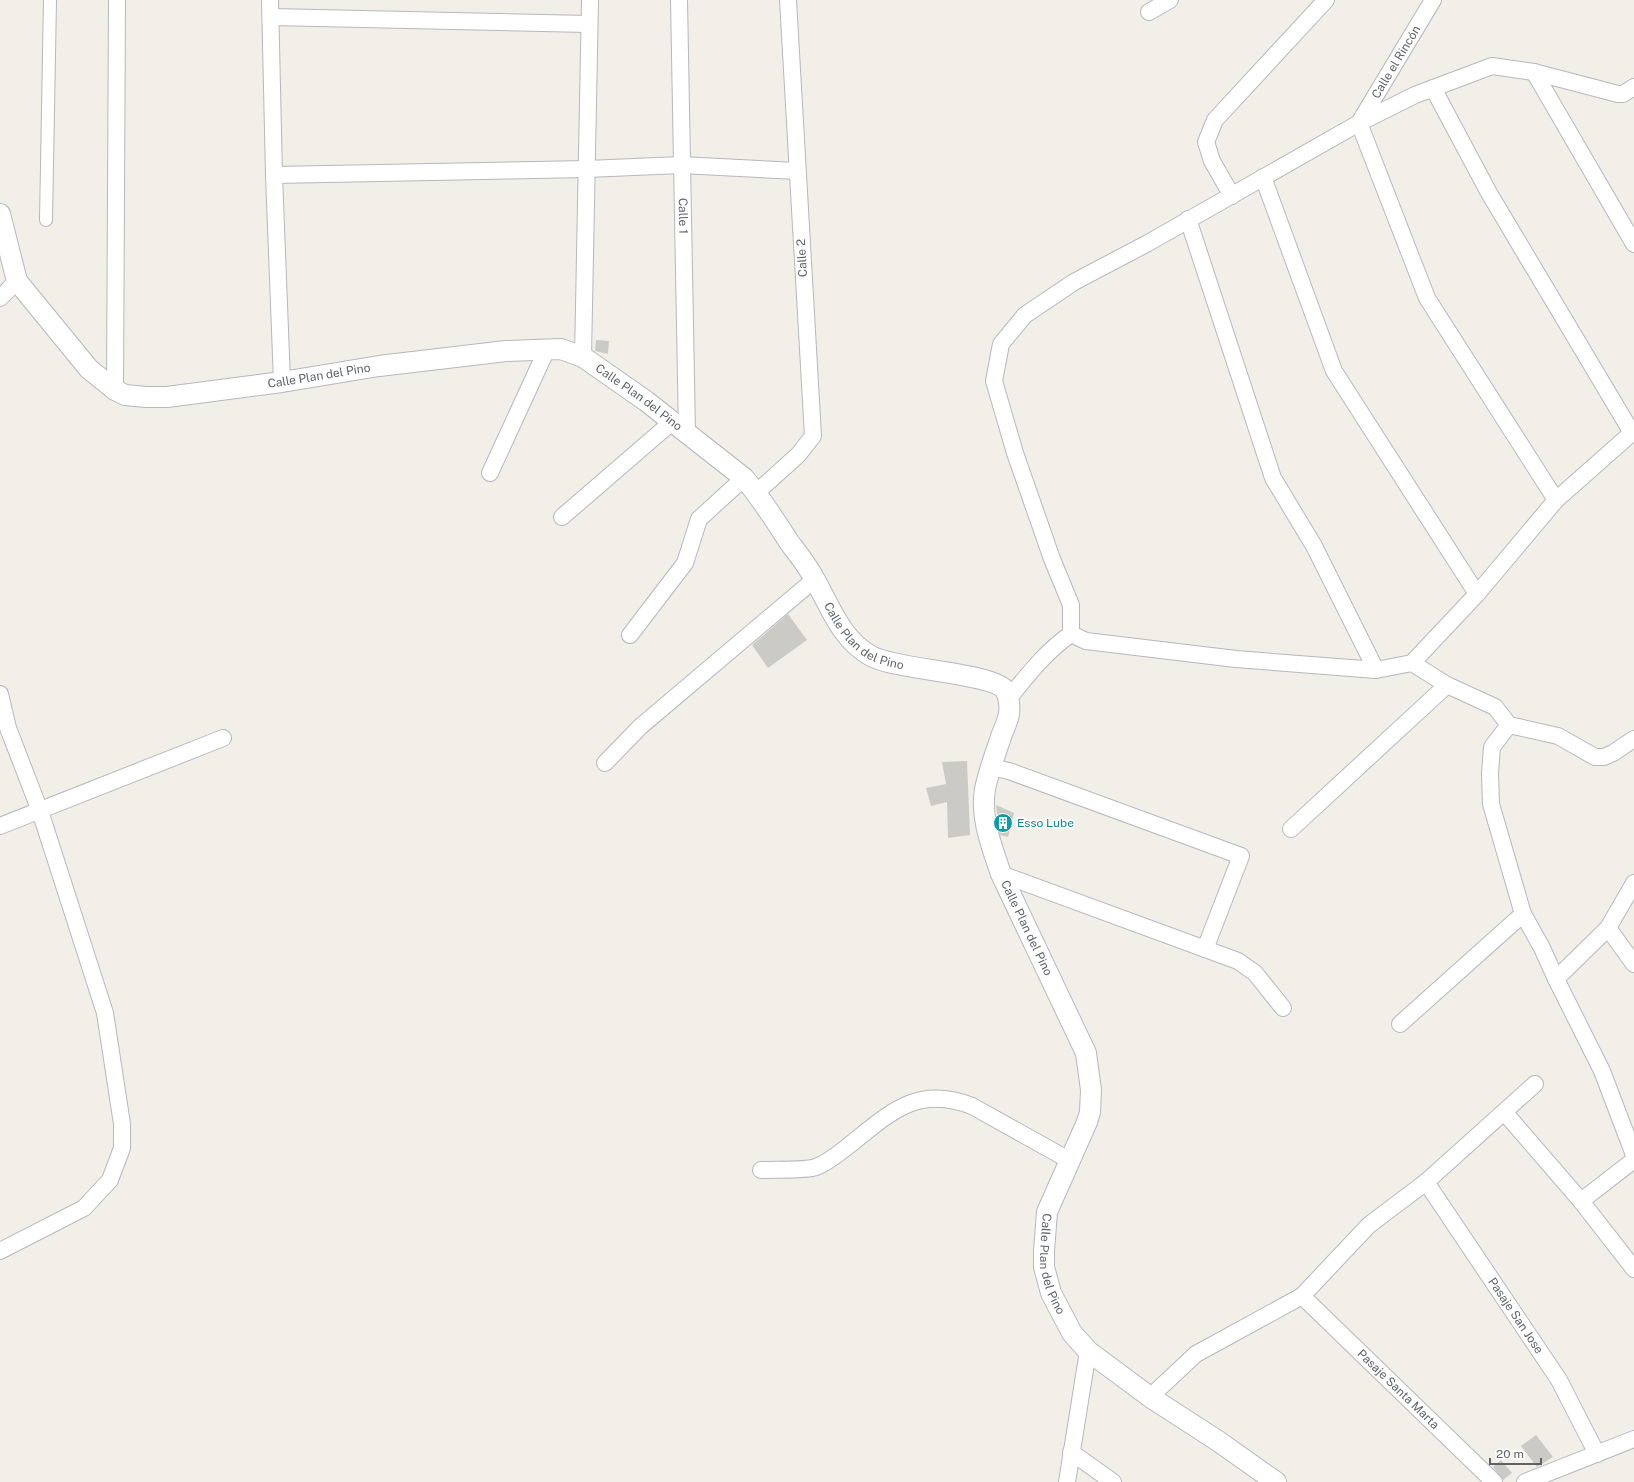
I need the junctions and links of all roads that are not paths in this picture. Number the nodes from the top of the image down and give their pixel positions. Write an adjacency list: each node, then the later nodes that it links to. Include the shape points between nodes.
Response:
1 (50, 0): 26 (street)
2 (117, 0): 33 (street)
3 (270, 0): 12 (street)
4 (590, 0): 5 (street); 13 (street)
5 (597, 0)
6 (679, 0): 18 (street, Calle 1)
7 (788, 0): 20 (street, Calle 2)
8 (1170, 0): 11 (street)
9 (1326, 0): 23 (street, via 1215,120 1206,142 1212,161)
10 (1433, 0): 17 (street, Calle el Rincón)
11 (1149, 12)
12 (270, 17): 13 (street); 21 (street)
13 (589, 24): 19 (street)
14 (1534, 72): 15 (street, via 1492,66); 16 (street); 27 (street)
15 (1433, 88): 17 (street); 35 (street, via 1489,193)
16 (1630, 93)
17 (1359, 123): 22 (street); 39 (street, via 1427,298)
18 (681, 165): 19 (street); 20 (street); 34 (street, Calle 1)
19 (587, 169): 21 (street); 31 (street)
20 (798, 171): 38 (street, Calle 2, via 813,436 798,455)
21 (274, 176): 32 (street)
22 (1263, 177): 23 (street); 42 (street, via 1334,371)
23 (1232, 196): 25 (street)
24 (0, 214): 28 (street, Calle Plan del Pino)
25 (1188, 219): 43 (street, via 1074,282 1025,315 1001,344 994,381 1015,453 1071,605); 46 (street, via 1273,478 1314,546)
26 (46, 220)
27 (1634, 244)
28 (17, 281): 29 (street); 33 (street, Calle Plan del Pino, via 88,369)
29 (0, 298)
30 (547, 349): 31 (street, Calle Plan del Pino, via 561,349); 32 (street, Calle Plan del Pino, via 506,351 394,364); 36 (street)
31 (583, 357): 34 (street, Calle Plan del Pino)
32 (282, 382): 33 (street, Calle Plan del Pino, via 167,397 134,396)
33 (115, 390)
34 (679, 427): 37 (street, Calle Plan del Pino); 40 (street)
35 (1633, 432): 39 (street)
36 (490, 473)
37 (744, 478): 38 (street, Calle Plan del Pino); 44 (street, via 699,519 685,563)
38 (756, 493): 41 (street, Calle Plan del Pino)
39 (1556, 500): 42 (street)
40 (562, 517)
41 (815, 579): 49 (street, Calle Plan del Pino, via 842,630 856,646 872,657 887,663 998,684); 53 (street, via 641,726)
42 (1477, 594): 45 (street)
43 (1071, 634): 46 (street, via 1086,641 1220,657); 49 (street, via 1039,660)
44 (630, 635)
45 (1412, 663): 46 (street); 47 (street)
46 (1376, 670)
47 (1447, 685): 50 (street, via 1496,707); 57 (street)
48 (0, 694): 55 (street, via 8,728)
49 (1008, 699): 54 (street, Calle Plan del Pino, via 1009,714)
50 (1509, 725): 52 (street, via 1558,736 1595,757 1604,757); 60 (street, via 1492,747 1491,804)
51 (223, 738): 55 (street)
52 (1634, 738)
53 (605, 763)
54 (991, 768): 58 (street, Calle Plan del Pino, via 985,790 985,811 991,844); 62 (street, via 1009,771 1241,856)
55 (40, 811): 56 (street); 75 (street, via 105,1013 122,1124 122,1148 110,1180 84,1208)
56 (0, 826)
57 (1291, 830)
58 (1001, 874): 62 (street); 70 (street, Calle Plan del Pino, via 1072,1023 1089,1065 1090,1112)
59 (1634, 884): 61 (street)
60 (1523, 914): 64 (street); 66 (street)
61 (1608, 928): 63 (street); 64 (street)
62 (1205, 949): 65 (street, via 1238,961 1255,973)
63 (1634, 964)
64 (1556, 979): 69 (street, via 1602,1071)
65 (1283, 1008)
66 (1400, 1024)
67 (1535, 1084): 68 (street)
68 (1505, 1113): 73 (street); 74 (street)
69 (1634, 1155)
70 (1070, 1160): 72 (street, via 957,1100 917,1100 896,1109 834,1157 815,1167); 78 (street, Calle Plan del Pino, via 1047,1212 1044,1266 1051,1292 1072,1334)
71 (1634, 1160): 74 (street)
72 (761, 1170)
73 (1426, 1182): 77 (street, via 1370,1225); 82 (street, Pasaje San Jose, via 1559,1380)
74 (1581, 1201): 76 (street)
75 (0, 1251)
76 (1634, 1270)
77 (1302, 1296): 79 (street, via 1196,1354); 86 (street, Pasaje Santa Marta)
78 (1088, 1352): 79 (street, Calle Plan del Pino); 81 (street)
79 (1150, 1397): 85 (street, Calle Plan del Pino)
80 (1634, 1439): 82 (street)
81 (1071, 1452): 83 (street); 84 (street)
82 (1597, 1454): 87 (street)
83 (1067, 1482)
84 (1113, 1482)
85 (1276, 1482)
86 (1494, 1482)
87 (1525, 1482)

